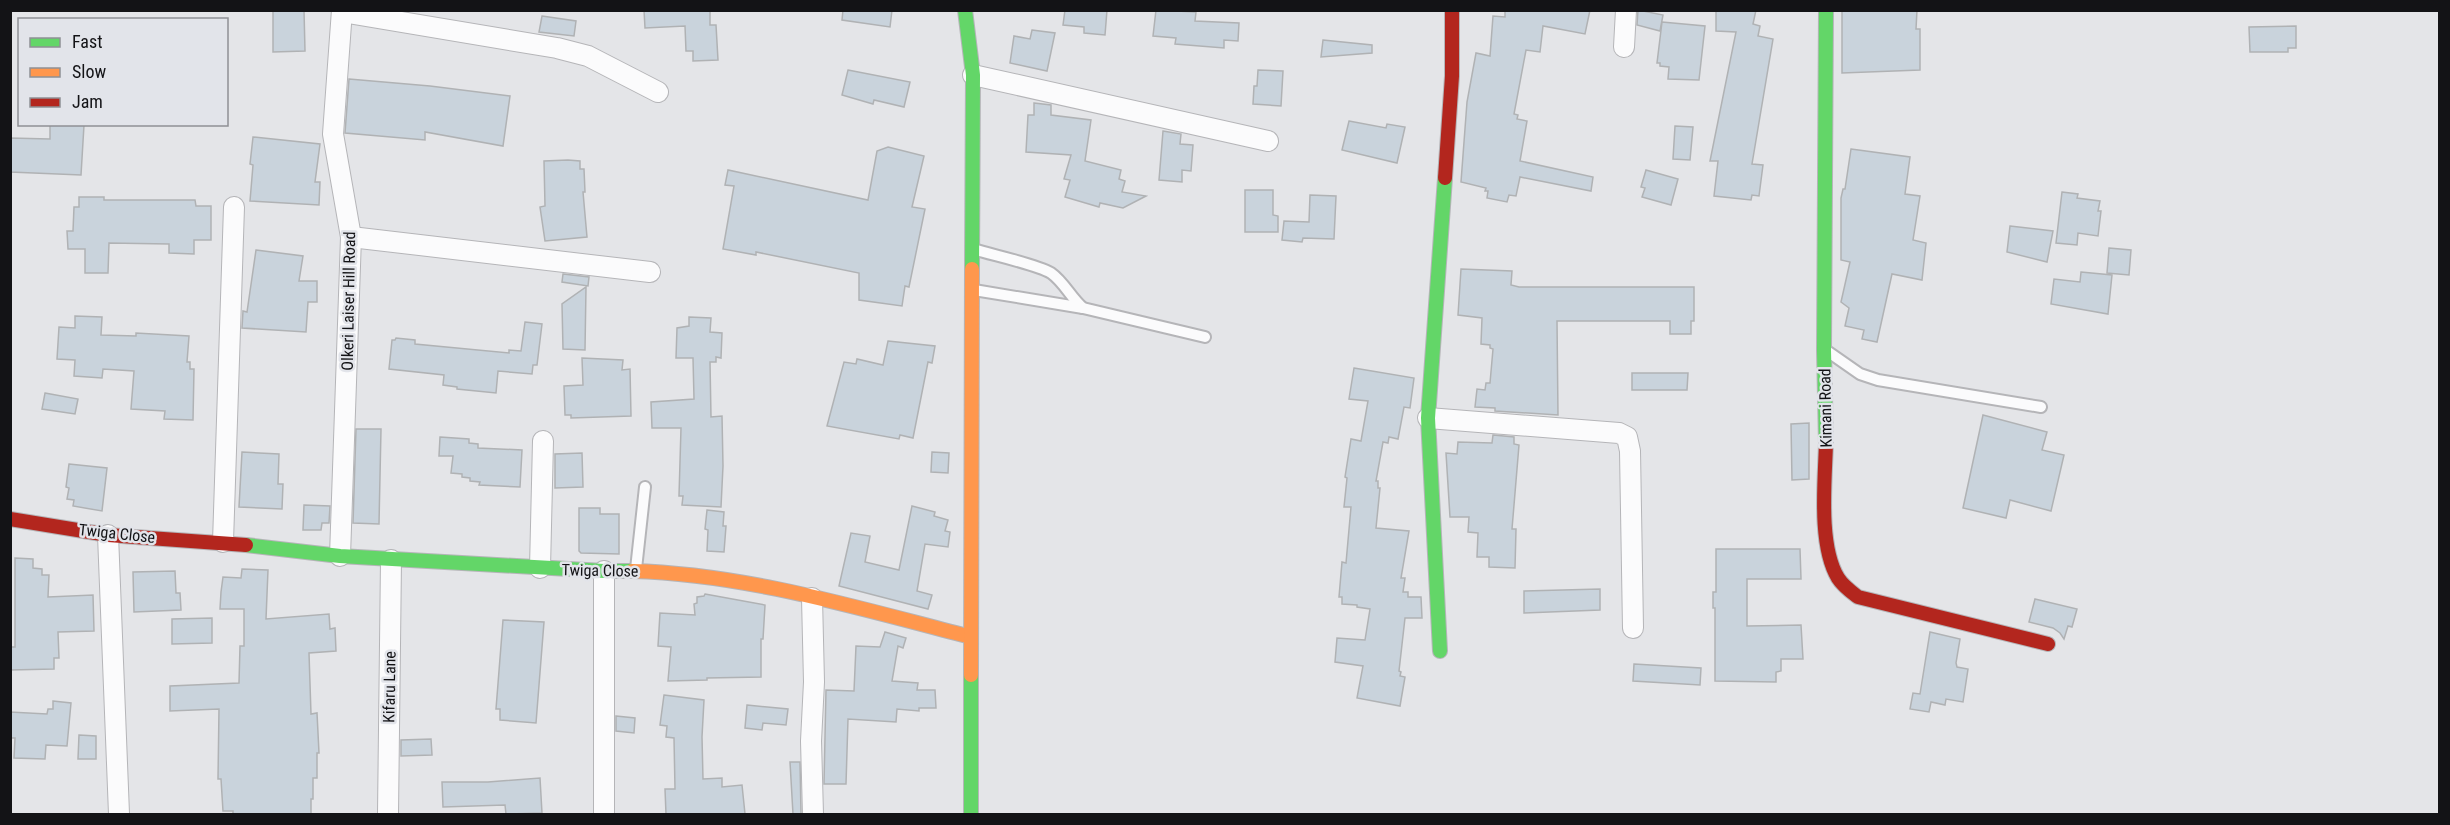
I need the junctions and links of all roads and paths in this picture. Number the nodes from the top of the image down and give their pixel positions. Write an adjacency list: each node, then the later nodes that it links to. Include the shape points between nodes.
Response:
1 (965, 10): 7 (street)
2 (1452, 10): 19 (street, via 1452,76)
3 (1626, 10): 6 (street)
4 (1826, 10): 17 (street, Kimani Road)
5 (342, 11): 8 (street, via 588,56); 11 (street, Olkeri Laiser Hill Road, via 333,134)
6 (1624, 47)
7 (974, 75): 9 (street); 12 (street)
8 (658, 92)
9 (1268, 141)
10 (234, 207): 24 (street)
11 (351, 237): 13 (street); 25 (street, Olkeri Laiser Hill Road)
12 (972, 249): 14 (street); 15 (lane, via 1050,272)
13 (650, 272)
14 (973, 289): 15 (lane); 32 (street)
15 (1083, 308): 16 (lane)
16 (1205, 337)
17 (1824, 350): 18 (lane, via 1860,374 1878,380); 33 (street, Kimani Road, via 1825,531 1829,558 1844,588 1857,597)
18 (2041, 407)
19 (1428, 418): 31 (street, via 1618,433 1628,437); 34 (street)
20 (543, 441): 27 (street)
21 (645, 487): 28 (lane)
22 (10, 519): 23 (street, Twiga Close)
23 (108, 535): 24 (street, Twiga Close); 35 (street)
24 (224, 542): 25 (street, Twiga Close)
25 (340, 556): 26 (street, Twiga Close)
26 (391, 560): 27 (street, Twiga Close); 36 (street, Kifaru Lane)
27 (540, 568): 29 (street, Twiga Close)
28 (636, 570): 29 (street, Twiga Close); 30 (street, Twiga Close, via 726,580)
29 (604, 571): 37 (street)
30 (812, 598): 32 (street, Twiga Close); 38 (street)
31 (1633, 628)
32 (971, 637): 39 (street)
33 (2048, 644)
34 (1440, 651)
35 (119, 814)
36 (388, 814)
37 (604, 814)
38 (813, 814)
39 (971, 814)

